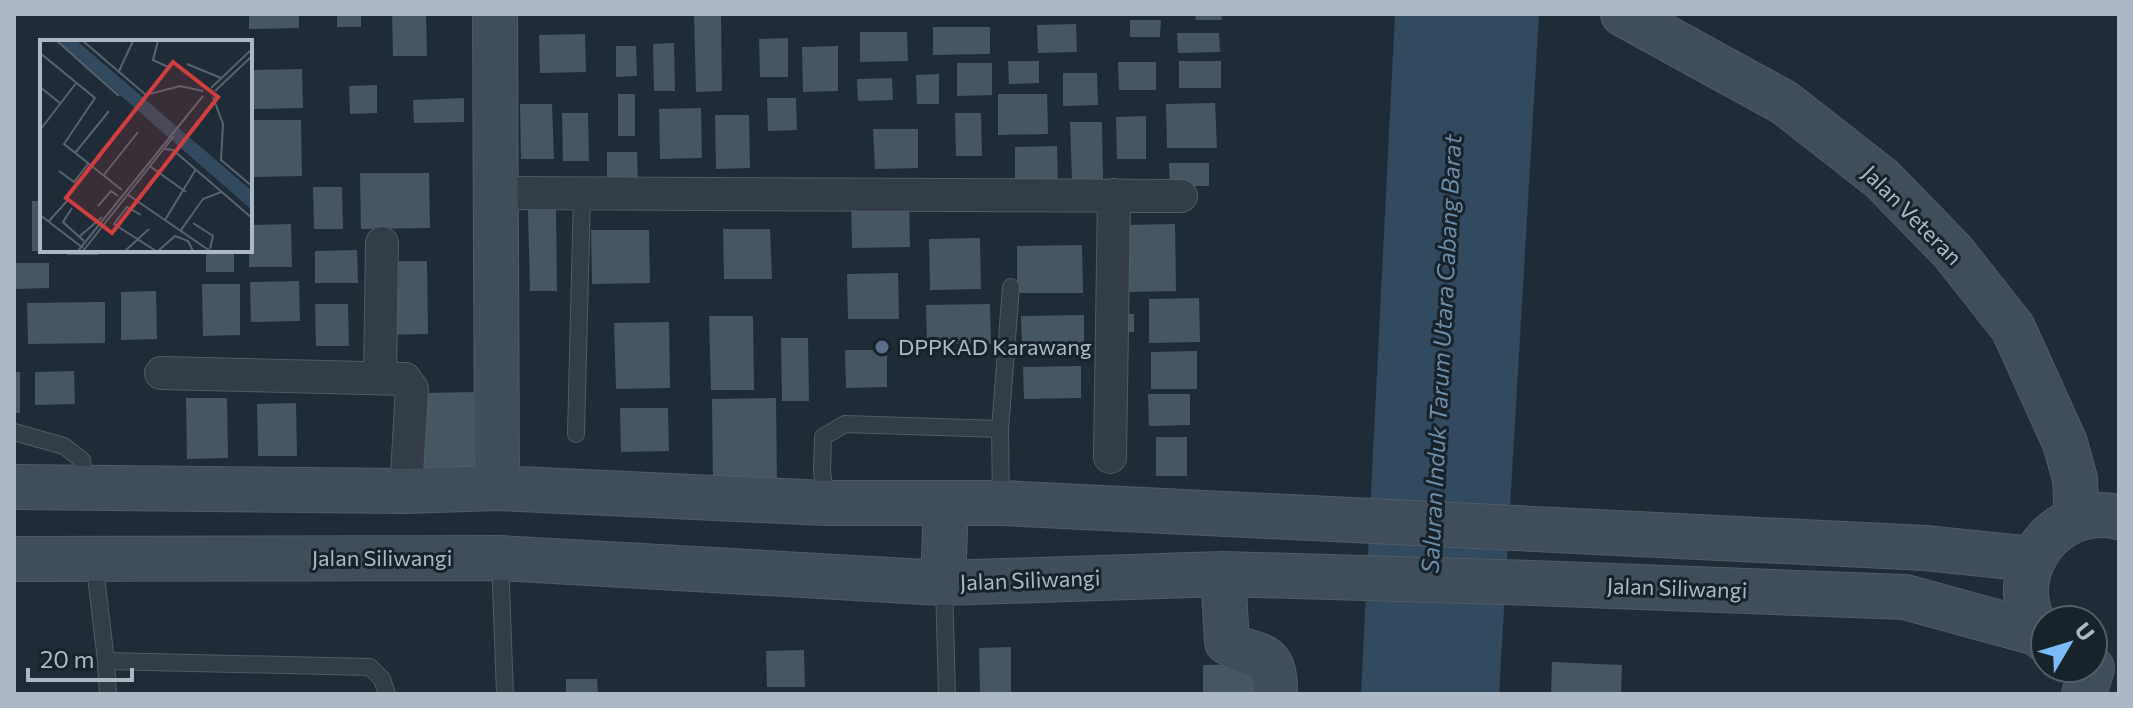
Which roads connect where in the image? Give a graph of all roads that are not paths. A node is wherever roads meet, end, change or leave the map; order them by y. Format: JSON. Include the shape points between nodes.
{"nodes":[{"id":1,"x":495,"y":14,"type":"edge"},
{"id":2,"x":1623,"y":14,"type":"edge"},
{"id":3,"x":497,"y":193,"type":"junction"},
{"id":4,"x":582,"y":194,"type":"junction"},
{"id":5,"x":1114,"y":195,"type":"junction"},
{"id":6,"x":1181,"y":196,"type":"dead end"},
{"id":7,"x":382,"y":243,"type":"dead end"},
{"id":8,"x":1011,"y":287,"type":"dead end"},
{"id":9,"x":161,"y":373,"type":"dead end"},
{"id":10,"x":380,"y":377,"type":"junction"},
{"id":11,"x":1000,"y":429,"type":"junction"},
{"id":12,"x":14,"y":432,"type":"edge"},
{"id":13,"x":576,"y":434,"type":"dead end"},
{"id":14,"x":1110,"y":457,"type":"dead end"},
{"id":15,"x":14,"y":487,"type":"edge"},
{"id":16,"x":87,"y":488,"type":"junction"},
{"id":17,"x":497,"y":488,"type":"junction"},
{"id":18,"x":406,"y":491,"type":"junction"},
{"id":19,"x":826,"y":503,"type":"junction"},
{"id":20,"x":1002,"y":503,"type":"junction"},
{"id":21,"x":946,"y":505,"type":"junction"},
{"id":22,"x":2098,"y":518,"type":"edge"},
{"id":23,"x":500,"y":558,"type":"junction"},
{"id":24,"x":14,"y":559,"type":"edge"},
{"id":25,"x":94,"y":559,"type":"junction"},
{"id":26,"x":2032,"y":559,"type":"junction"},
{"id":27,"x":1223,"y":574,"type":"junction"},
{"id":28,"x":943,"y":583,"type":"junction"},
{"id":29,"x":2029,"y":608,"type":"edge"},
{"id":30,"x":2029,"y":633,"type":"edge"},
{"id":31,"x":106,"y":661,"type":"junction"},
{"id":32,"x":108,"y":694,"type":"edge"},
{"id":33,"x":387,"y":694,"type":"edge"},
{"id":34,"x":505,"y":694,"type":"edge"},
{"id":35,"x":947,"y":694,"type":"edge"},
{"id":36,"x":1275,"y":694,"type":"edge"}],
"edges":[{"from":1,"to":3,"type":"main road"},
{"from":2,"to":22,"type":"main road","name":"Jalan Veteran","via":[[1785,103],[1882,179],[1953,252],[2013,328],[2065,443],[2075,479]]},
{"from":3,"to":4,"type":"street"},
{"from":3,"to":17,"type":"main road"},
{"from":4,"to":5,"type":"street"},
{"from":4,"to":13,"type":"lane"},
{"from":5,"to":6,"type":"street"},
{"from":5,"to":14,"type":"street"},
{"from":7,"to":10,"type":"street"},
{"from":8,"to":11,"type":"lane"},
{"from":9,"to":10,"type":"street"},
{"from":10,"to":18,"type":"street","via":[[405,379],[412,389]]},
{"from":11,"to":19,"type":"lane","via":[[835,427],[823,437]]},
{"from":11,"to":20,"type":"lane"},
{"from":12,"to":16,"type":"lane","via":[[64,446],[82,460]]},
{"from":15,"to":16,"type":"main road"},
{"from":16,"to":18,"type":"main road"},
{"from":16,"to":25,"type":"main road"},
{"from":17,"to":18,"type":"main road"},
{"from":17,"to":19,"type":"main road"},
{"from":19,"to":21,"type":"main road"},
{"from":20,"to":21,"type":"main road"},
{"from":20,"to":26,"type":"main road","via":[[1925,548]]},
{"from":21,"to":28,"type":"main road"},
{"from":22,"to":26,"type":"main road","via":[[2050,534]]},
{"from":23,"to":25,"type":"main road","name":"Jalan Siliwangi"},
{"from":23,"to":28,"type":"main road","name":"Jalan Siliwangi"},
{"from":23,"to":34,"type":"lane"},
{"from":24,"to":25,"type":"main road","name":"Jalan Siliwangi"},
{"from":25,"to":31,"type":"lane"},
{"from":26,"to":29,"type":"main road","via":[[2025,590]]},
{"from":27,"to":28,"type":"main road","name":"Jalan Siliwangi"},
{"from":27,"to":30,"type":"main road","name":"Jalan Siliwangi","via":[[1905,597]]},
{"from":27,"to":36,"type":"main road","via":[[1227,642],[1269,659],[1275,670]]},
{"from":28,"to":35,"type":"lane"},
{"from":31,"to":32,"type":"lane"},
{"from":31,"to":33,"type":"lane","via":[[370,667]]}]}
